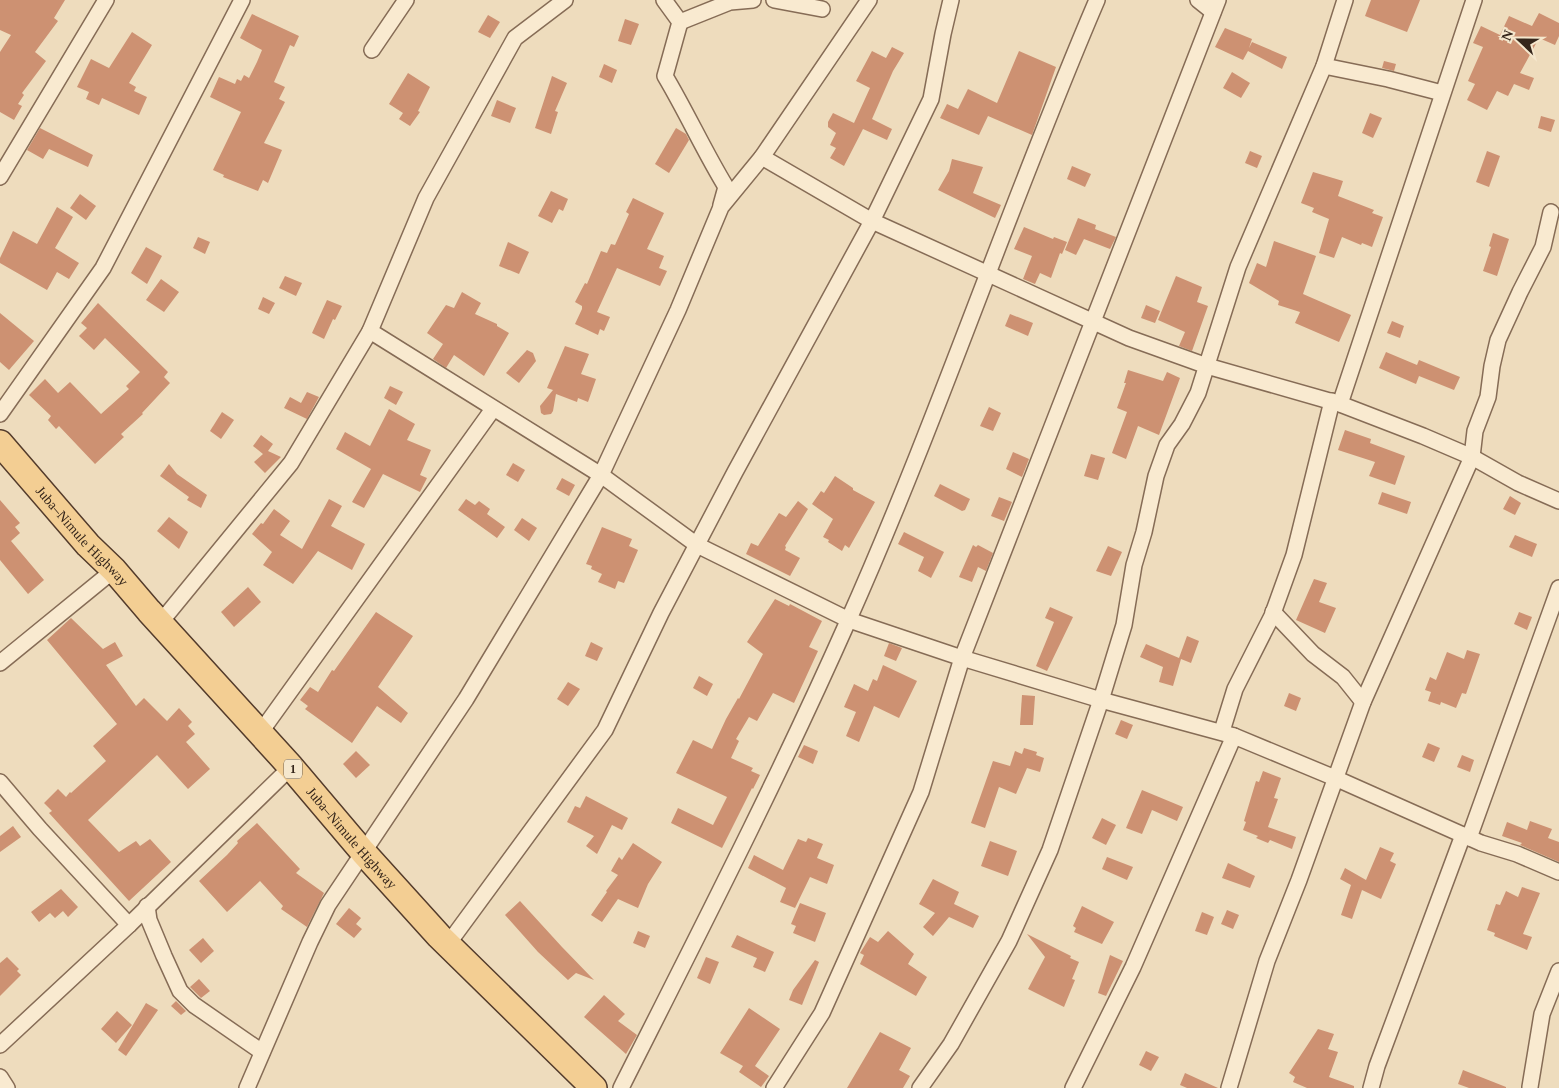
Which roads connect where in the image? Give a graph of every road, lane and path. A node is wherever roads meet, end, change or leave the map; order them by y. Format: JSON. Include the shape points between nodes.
{"nodes":[{"id":1,"x":106,"y":0,"type":"edge"},
{"id":2,"x":242,"y":0,"type":"edge"},
{"id":3,"x":406,"y":0,"type":"edge"},
{"id":4,"x":565,"y":0,"type":"edge"},
{"id":5,"x":664,"y":0,"type":"edge"},
{"id":6,"x":753,"y":0,"type":"edge"},
{"id":7,"x":774,"y":0,"type":"edge"},
{"id":8,"x":869,"y":0,"type":"edge"},
{"id":9,"x":951,"y":0,"type":"edge"},
{"id":10,"x":1098,"y":0,"type":"edge"},
{"id":11,"x":1198,"y":0,"type":"edge"},
{"id":12,"x":1345,"y":0,"type":"edge"},
{"id":13,"x":1474,"y":0,"type":"edge"},
{"id":14,"x":1216,"y":6,"type":"edge"},
{"id":15,"x":822,"y":9,"type":"dead end"},
{"id":16,"x":680,"y":22,"type":"junction"},
{"id":17,"x":372,"y":50,"type":"dead end"},
{"id":18,"x":1324,"y":66,"type":"junction"},
{"id":19,"x":1442,"y":93,"type":"junction"},
{"id":20,"x":762,"y":157,"type":"junction"},
{"id":21,"x":0,"y":177,"type":"edge"},
{"id":22,"x":721,"y":206,"type":"junction"},
{"id":23,"x":1551,"y":212,"type":"dead end"},
{"id":24,"x":872,"y":222,"type":"junction"},
{"id":25,"x":987,"y":275,"type":"junction"},
{"id":26,"x":1094,"y":321,"type":"junction"},
{"id":27,"x":370,"y":331,"type":"junction"},
{"id":28,"x":1207,"y":366,"type":"junction"},
{"id":29,"x":1336,"y":403,"type":"junction"},
{"id":30,"x":493,"y":409,"type":"junction"},
{"id":31,"x":0,"y":414,"type":"edge"},
{"id":32,"x":0,"y":443,"type":"edge"},
{"id":33,"x":1472,"y":457,"type":"junction"},
{"id":34,"x":601,"y":475,"type":"junction"},
{"id":35,"x":1559,"y":501,"type":"edge"},
{"id":36,"x":697,"y":545,"type":"junction"},
{"id":37,"x":114,"y":570,"type":"junction"},
{"id":38,"x":1559,"y":588,"type":"edge"},
{"id":39,"x":1273,"y":612,"type":"junction"},
{"id":40,"x":849,"y":620,"type":"junction"},
{"id":41,"x":160,"y":623,"type":"junction"},
{"id":42,"x":962,"y":658,"type":"junction"},
{"id":43,"x":0,"y":663,"type":"edge"},
{"id":44,"x":1101,"y":700,"type":"junction"},
{"id":45,"x":1363,"y":702,"type":"junction"},
{"id":46,"x":1228,"y":733,"type":"junction"},
{"id":47,"x":260,"y":734,"type":"junction"},
{"id":48,"x":291,"y":767,"type":"junction"},
{"id":49,"x":1335,"y":778,"type":"junction"},
{"id":50,"x":0,"y":782,"type":"edge"},
{"id":51,"x":1466,"y":837,"type":"junction"},
{"id":52,"x":363,"y":852,"type":"junction"},
{"id":53,"x":1559,"y":872,"type":"edge"},
{"id":54,"x":147,"y":906,"type":"junction"},
{"id":55,"x":129,"y":924,"type":"junction"},
{"id":56,"x":448,"y":944,"type":"junction"},
{"id":57,"x":1559,"y":971,"type":"edge"},
{"id":58,"x":0,"y":1044,"type":"edge"},
{"id":59,"x":262,"y":1052,"type":"junction"},
{"id":60,"x":0,"y":1076,"type":"edge"},
{"id":61,"x":1530,"y":1087,"type":"edge"},
{"id":62,"x":7,"y":1088,"type":"edge"},
{"id":63,"x":247,"y":1088,"type":"edge"},
{"id":64,"x":594,"y":1088,"type":"edge"},
{"id":65,"x":622,"y":1088,"type":"edge"},
{"id":66,"x":774,"y":1088,"type":"edge"},
{"id":67,"x":920,"y":1088,"type":"edge"},
{"id":68,"x":1073,"y":1088,"type":"edge"},
{"id":69,"x":1229,"y":1088,"type":"edge"},
{"id":70,"x":1371,"y":1088,"type":"edge"}],
"edges":[{"from":1,"to":21,"type":"street"},
{"from":2,"to":31,"type":"street","via":[[104,268]]},
{"from":3,"to":17,"type":"street"},
{"from":4,"to":27,"type":"street","via":[[515,38],[426,198]]},
{"from":5,"to":16,"type":"street"},
{"from":6,"to":16,"type":"street","via":[[730,2]]},
{"from":7,"to":15,"type":"street"},
{"from":8,"to":20,"type":"street"},
{"from":9,"to":24,"type":"street","via":[[931,99]]},
{"from":10,"to":25,"type":"street"},
{"from":11,"to":14,"type":"street"},
{"from":12,"to":18,"type":"street"},
{"from":13,"to":19,"type":"street"},
{"from":14,"to":26,"type":"street"},
{"from":16,"to":22,"type":"street","via":[[665,76],[726,187]]},
{"from":18,"to":19,"type":"street"},
{"from":18,"to":28,"type":"street","via":[[1238,266]]},
{"from":19,"to":29,"type":"street"},
{"from":20,"to":22,"type":"street"},
{"from":20,"to":24,"type":"street"},
{"from":22,"to":34,"type":"street","via":[[678,310]]},
{"from":23,"to":33,"type":"street","via":[[1543,247],[1498,340],[1488,396],[1475,431]]},
{"from":24,"to":25,"type":"street"},
{"from":24,"to":36,"type":"street"},
{"from":25,"to":26,"type":"street"},
{"from":25,"to":40,"type":"street","via":[[915,462]]},
{"from":26,"to":28,"type":"street","via":[[1129,338]]},
{"from":26,"to":42,"type":"street"},
{"from":27,"to":30,"type":"street"},
{"from":27,"to":41,"type":"street","via":[[291,464]]},
{"from":28,"to":29,"type":"street"},
{"from":28,"to":44,"type":"street","via":[[1198,393],[1167,445],[1156,476],[1134,565],[1124,625]]},
{"from":29,"to":33,"type":"street"},
{"from":29,"to":39,"type":"street","via":[[1294,555]]},
{"from":30,"to":34,"type":"street"},
{"from":30,"to":47,"type":"street"},
{"from":32,"to":37,"type":"main road","name":"Juba–Nimule Highway","number":"1","via":[[88,545]]},
{"from":33,"to":35,"type":"street"},
{"from":33,"to":45,"type":"street"},
{"from":34,"to":36,"type":"street"},
{"from":34,"to":52,"type":"street","via":[[466,699]]},
{"from":36,"to":40,"type":"street"},
{"from":36,"to":56,"type":"street","via":[[605,730]]},
{"from":37,"to":41,"type":"main road","name":"Juba–Nimule Highway","number":"1"},
{"from":37,"to":43,"type":"street"},
{"from":38,"to":51,"type":"street"},
{"from":39,"to":45,"type":"street","via":[[1313,654],[1343,677]]},
{"from":39,"to":46,"type":"street","via":[[1235,689]]},
{"from":40,"to":42,"type":"street"},
{"from":40,"to":65,"type":"street","via":[[742,847]]},
{"from":41,"to":47,"type":"main road","name":"Juba–Nimule Highway","number":"1"},
{"from":42,"to":44,"type":"street"},
{"from":42,"to":66,"type":"street","via":[[922,792],[822,1013]]},
{"from":44,"to":46,"type":"street"},
{"from":44,"to":67,"type":"street","via":[[1050,850],[1009,941],[951,1044]]},
{"from":45,"to":49,"type":"street"},
{"from":46,"to":49,"type":"street"},
{"from":46,"to":68,"type":"street","via":[[1133,967]]},
{"from":47,"to":48,"type":"main road","name":"Juba–Nimule Highway","number":"1"},
{"from":48,"to":52,"type":"main road","name":"Juba–Nimule Highway","number":"1"},
{"from":48,"to":54,"type":"street"},
{"from":49,"to":51,"type":"street"},
{"from":49,"to":69,"type":"street","via":[[1267,960]]},
{"from":50,"to":55,"type":"street"},
{"from":51,"to":53,"type":"street"},
{"from":51,"to":70,"type":"street"},
{"from":52,"to":56,"type":"main road","name":"Juba–Nimule Highway","number":"1"},
{"from":52,"to":59,"type":"street","via":[[318,922]]},
{"from":54,"to":55,"type":"street"},
{"from":54,"to":59,"type":"street","via":[[149,920],[180,991],[194,1005]]},
{"from":55,"to":58,"type":"street"},
{"from":56,"to":64,"type":"main road","name":"Juba–Nimule Highway","number":"1"},
{"from":57,"to":61,"type":"street","via":[[1542,1014]]},
{"from":59,"to":63,"type":"street"},
{"from":60,"to":62,"type":"street"}]}
